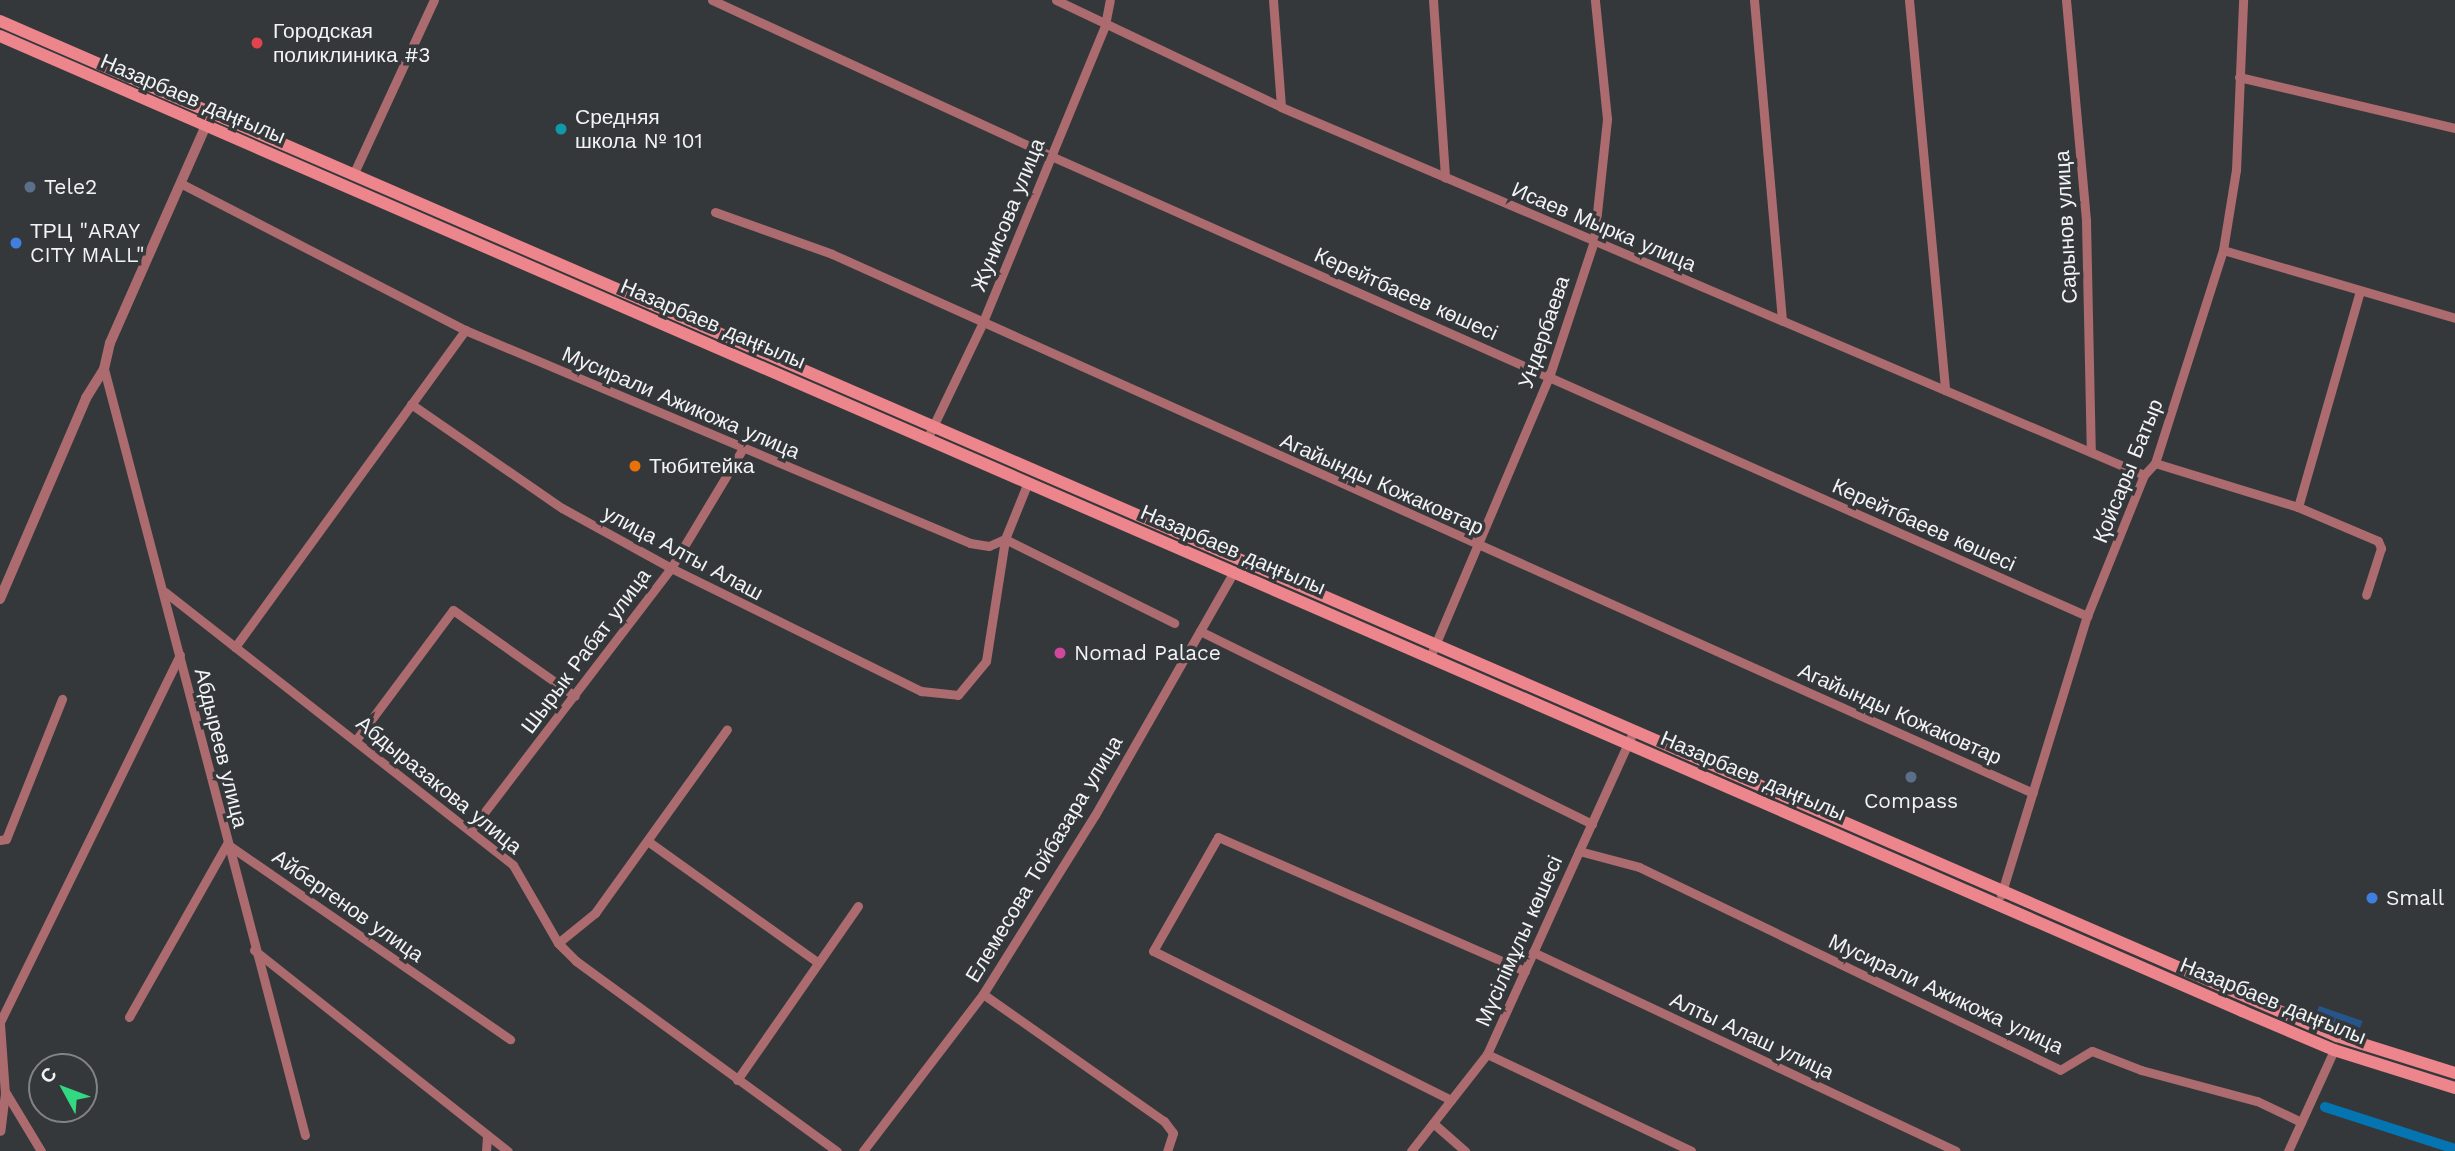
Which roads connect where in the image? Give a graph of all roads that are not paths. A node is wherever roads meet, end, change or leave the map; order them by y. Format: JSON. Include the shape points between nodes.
{"nodes":[{"id":1,"x":434,"y":0,"type":"edge"},
{"id":2,"x":712,"y":0,"type":"edge"},
{"id":3,"x":1056,"y":0,"type":"edge"},
{"id":4,"x":1110,"y":0,"type":"edge"},
{"id":5,"x":1273,"y":0,"type":"edge"},
{"id":6,"x":1433,"y":0,"type":"edge"},
{"id":7,"x":1595,"y":0,"type":"edge"},
{"id":8,"x":1754,"y":0,"type":"edge"},
{"id":9,"x":1909,"y":0,"type":"edge"},
{"id":10,"x":2066,"y":0,"type":"edge"},
{"id":11,"x":2243,"y":0,"type":"edge"},
{"id":12,"x":0,"y":21,"type":"edge"},
{"id":13,"x":1105,"y":25,"type":"junction"},
{"id":14,"x":0,"y":36,"type":"edge"},
{"id":15,"x":2239,"y":77,"type":"junction"},
{"id":16,"x":1281,"y":107,"type":"junction"},
{"id":17,"x":211,"y":113,"type":"junction"},
{"id":18,"x":206,"y":125,"type":"junction"},
{"id":19,"x":2455,"y":128,"type":"edge"},
{"id":20,"x":1051,"y":156,"type":"junction"},
{"id":21,"x":353,"y":174,"type":"junction"},
{"id":22,"x":1445,"y":178,"type":"junction"},
{"id":23,"x":182,"y":184,"type":"junction"},
{"id":24,"x":715,"y":212,"type":"dead end"},
{"id":25,"x":1594,"y":241,"type":"junction"},
{"id":26,"x":2223,"y":250,"type":"junction"},
{"id":27,"x":2360,"y":291,"type":"junction"},
{"id":28,"x":2455,"y":318,"type":"edge"},
{"id":29,"x":1782,"y":321,"type":"junction"},
{"id":30,"x":982,"y":324,"type":"junction"},
{"id":31,"x":465,"y":330,"type":"junction"},
{"id":32,"x":104,"y":369,"type":"junction"},
{"id":33,"x":1549,"y":377,"type":"junction"},
{"id":34,"x":1945,"y":390,"type":"junction"},
{"id":35,"x":411,"y":404,"type":"junction"},
{"id":36,"x":934,"y":426,"type":"junction"},
{"id":37,"x":927,"y":439,"type":"junction"},
{"id":38,"x":742,"y":450,"type":"junction"},
{"id":39,"x":2091,"y":452,"type":"junction"},
{"id":40,"x":2154,"y":463,"type":"junction"},
{"id":41,"x":2144,"y":475,"type":"junction"},
{"id":42,"x":1028,"y":482,"type":"junction"},
{"id":43,"x":2298,"y":507,"type":"junction"},
{"id":44,"x":1005,"y":539,"type":"junction"},
{"id":45,"x":1477,"y":545,"type":"junction"},
{"id":46,"x":671,"y":568,"type":"junction"},
{"id":47,"x":1234,"y":572,"type":"junction"},
{"id":48,"x":165,"y":592,"type":"junction"},
{"id":49,"x":2366,"y":595,"type":"dead end"},
{"id":50,"x":0,"y":599,"type":"edge"},
{"id":51,"x":2087,"y":616,"type":"junction"},
{"id":52,"x":1174,"y":623,"type":"dead end"},
{"id":53,"x":1200,"y":631,"type":"junction"},
{"id":54,"x":1435,"y":644,"type":"junction"},
{"id":55,"x":235,"y":647,"type":"junction"},
{"id":56,"x":180,"y":655,"type":"junction"},
{"id":57,"x":1430,"y":657,"type":"junction"},
{"id":58,"x":575,"y":696,"type":"junction"},
{"id":59,"x":62,"y":699,"type":"dead end"},
{"id":60,"x":726,"y":729,"type":"dead end"},
{"id":61,"x":1631,"y":737,"type":"junction"},
{"id":62,"x":356,"y":740,"type":"junction"},
{"id":63,"x":2033,"y":793,"type":"junction"},
{"id":64,"x":1592,"y":824,"type":"junction"},
{"id":65,"x":470,"y":831,"type":"junction"},
{"id":66,"x":0,"y":840,"type":"edge"},
{"id":67,"x":649,"y":842,"type":"junction"},
{"id":68,"x":227,"y":844,"type":"junction"},
{"id":69,"x":1579,"y":851,"type":"junction"},
{"id":70,"x":2003,"y":890,"type":"junction"},
{"id":71,"x":1998,"y":903,"type":"junction"},
{"id":72,"x":858,"y":905,"type":"dead end"},
{"id":73,"x":558,"y":943,"type":"junction"},
{"id":74,"x":253,"y":949,"type":"junction"},
{"id":75,"x":1534,"y":952,"type":"junction"},
{"id":76,"x":817,"y":962,"type":"junction"},
{"id":77,"x":1525,"y":971,"type":"junction"},
{"id":78,"x":983,"y":994,"type":"junction"},
{"id":79,"x":2248,"y":997,"type":"junction"},
{"id":80,"x":2242,"y":1011,"type":"junction"},
{"id":81,"x":129,"y":1017,"type":"dead end"},
{"id":82,"x":0,"y":1023,"type":"edge"},
{"id":83,"x":510,"y":1039,"type":"dead end"},
{"id":84,"x":2334,"y":1049,"type":"junction"},
{"id":85,"x":1487,"y":1054,"type":"junction"},
{"id":86,"x":2455,"y":1073,"type":"edge"},
{"id":87,"x":737,"y":1080,"type":"junction"},
{"id":88,"x":2455,"y":1088,"type":"edge"},
{"id":89,"x":5,"y":1093,"type":"junction"},
{"id":90,"x":1451,"y":1100,"type":"junction"},
{"id":91,"x":2301,"y":1122,"type":"junction"},
{"id":92,"x":1433,"y":1123,"type":"junction"},
{"id":93,"x":0,"y":1131,"type":"edge"},
{"id":94,"x":305,"y":1135,"type":"dead end"},
{"id":95,"x":487,"y":1135,"type":"junction"},
{"id":96,"x":41,"y":1151,"type":"edge"},
{"id":97,"x":486,"y":1151,"type":"edge"},
{"id":98,"x":508,"y":1151,"type":"edge"},
{"id":99,"x":836,"y":1151,"type":"edge"},
{"id":100,"x":863,"y":1151,"type":"edge"},
{"id":101,"x":1167,"y":1151,"type":"edge"},
{"id":102,"x":1411,"y":1151,"type":"edge"},
{"id":103,"x":1465,"y":1151,"type":"edge"},
{"id":104,"x":1691,"y":1151,"type":"edge"},
{"id":105,"x":1955,"y":1151,"type":"edge"},
{"id":106,"x":2288,"y":1151,"type":"edge"}],
"edges":[{"from":1,"to":21,"type":"street"},
{"from":2,"to":20,"type":"street","name":"Керейтбаеев көшесі"},
{"from":3,"to":13,"type":"street","name":"Исаев Мырка улица"},
{"from":4,"to":13,"type":"street","name":"Жунисова улица"},
{"from":5,"to":16,"type":"street"},
{"from":6,"to":22,"type":"street"},
{"from":7,"to":25,"type":"street","name":"Ундербаева","via":[[1607,119]]},
{"from":8,"to":29,"type":"street"},
{"from":9,"to":34,"type":"street"},
{"from":10,"to":39,"type":"street","name":"Сарынов улица","via":[[2086,221]]},
{"from":11,"to":15,"type":"street","name":"Қойсары Батыр"},
{"from":12,"to":17,"type":"main road","name":"Назарбаев даңғылы"},
{"from":13,"to":16,"type":"street","name":"Исаев Мырка улица"},
{"from":13,"to":20,"type":"street","name":"Жунисова улица"},
{"from":14,"to":18,"type":"main road","name":"Назарбаев даңғылы"},
{"from":15,"to":19,"type":"street"},
{"from":15,"to":26,"type":"street","name":"Қойсары Батыр","via":[[2236,170]]},
{"from":16,"to":22,"type":"street","name":"Исаев Мырка улица"},
{"from":17,"to":18,"type":"street"},
{"from":17,"to":21,"type":"main road","name":"Назарбаев даңғылы"},
{"from":18,"to":23,"type":"street"},
{"from":18,"to":37,"type":"main road","name":"Назарбаев даңғылы"},
{"from":20,"to":30,"type":"street","name":"Жунисова улица"},
{"from":20,"to":33,"type":"street","name":"Керейтбаеев көшесі"},
{"from":21,"to":36,"type":"main road","name":"Назарбаев даңғылы"},
{"from":22,"to":25,"type":"street","name":"Исаев Мырка улица"},
{"from":23,"to":31,"type":"street","name":"Мусирали Ажикожа улица"},
{"from":23,"to":32,"type":"street","via":[[110,343]]},
{"from":24,"to":30,"type":"street","name":"Агайынды Кожаковтар","via":[[832,254]]},
{"from":25,"to":29,"type":"street","name":"Исаев Мырка улица"},
{"from":25,"to":33,"type":"street","name":"Ундербаева"},
{"from":26,"to":27,"type":"street"},
{"from":26,"to":40,"type":"street","name":"Қойсары Батыр"},
{"from":27,"to":28,"type":"street"},
{"from":27,"to":43,"type":"street"},
{"from":29,"to":34,"type":"street","name":"Исаев Мырка улица"},
{"from":30,"to":36,"type":"street","name":"Жунисова улица"},
{"from":30,"to":45,"type":"street","name":"Агайынды Кожаковтар"},
{"from":31,"to":35,"type":"street"},
{"from":31,"to":38,"type":"street","name":"Мусирали Ажикожа улица"},
{"from":32,"to":48,"type":"street","name":"Абдыреев улица"},
{"from":32,"to":50,"type":"street","via":[[86,398]]},
{"from":33,"to":45,"type":"street","name":"Ундербаева"},
{"from":33,"to":51,"type":"street","name":"Керейтбаеев көшесі"},
{"from":34,"to":39,"type":"street","name":"Исаев Мырка улица"},
{"from":35,"to":46,"type":"street","name":"улица Алты Алаш","via":[[562,508]]},
{"from":35,"to":55,"type":"street"},
{"from":36,"to":37,"type":"street","name":"Жунисова улица"},
{"from":36,"to":54,"type":"main road","name":"Назарбаев даңғылы"},
{"from":37,"to":42,"type":"main road","name":"Назарбаев даңғылы"},
{"from":38,"to":44,"type":"street","name":"Мусирали Ажикожа улица","via":[[970,543],[989,545]]},
{"from":38,"to":46,"type":"street","name":"Шырык Рабат улица"},
{"from":39,"to":41,"type":"street","name":"Исаев Мырка улица"},
{"from":40,"to":41,"type":"street","name":"Қойсары Батыр"},
{"from":40,"to":43,"type":"street"},
{"from":41,"to":51,"type":"street","name":"Қойсары Батыр"},
{"from":42,"to":44,"type":"street"},
{"from":42,"to":47,"type":"main road","name":"Назарбаев даңғылы"},
{"from":43,"to":49,"type":"street","via":[[2378,541],[2381,548]]},
{"from":44,"to":46,"type":"street","name":"улица Алты Алаш","via":[[986,661],[958,695],[921,691]]},
{"from":44,"to":52,"type":"street"},
{"from":45,"to":54,"type":"street","name":"Ундербаева"},
{"from":45,"to":63,"type":"street","name":"Агайынды Кожаковтар"},
{"from":46,"to":58,"type":"street","name":"Шырык Рабат улица"},
{"from":47,"to":53,"type":"street","name":"Елемесова Тойбазара улица"},
{"from":47,"to":57,"type":"main road","name":"Назарбаев даңғылы"},
{"from":48,"to":55,"type":"street","name":"Абдыразакова улица"},
{"from":48,"to":56,"type":"street","name":"Абдыреев улица"},
{"from":51,"to":63,"type":"street","name":"Қойсары Батыр"},
{"from":53,"to":64,"type":"street"},
{"from":53,"to":78,"type":"street","name":"Елемесова Тойбазара улица","via":[[1095,814]]},
{"from":54,"to":57,"type":"street","name":"Ундербаева"},
{"from":54,"to":61,"type":"main road","name":"Назарбаев даңғылы"},
{"from":55,"to":62,"type":"street","name":"Абдыразакова улица"},
{"from":56,"to":68,"type":"street","name":"Абдыреев улица"},
{"from":56,"to":82,"type":"street"},
{"from":57,"to":61,"type":"main road","name":"Назарбаев даңғылы"},
{"from":58,"to":62,"type":"street","via":[[453,610]]},
{"from":58,"to":65,"type":"street","name":"Шырык Рабат улица"},
{"from":59,"to":66,"type":"street","via":[[6,839]]},
{"from":60,"to":67,"type":"street"},
{"from":61,"to":64,"type":"street","name":"Мүсілімұлы көшесі"},
{"from":61,"to":70,"type":"main road","name":"Назарбаев даңғылы"},
{"from":61,"to":71,"type":"main road","name":"Назарбаев даңғылы"},
{"from":62,"to":65,"type":"street","name":"Абдыразакова улица"},
{"from":63,"to":70,"type":"street","name":"Қойсары Батыр"},
{"from":64,"to":69,"type":"street","name":"Мүсілімұлы көшесі"},
{"from":65,"to":73,"type":"street","name":"Абдыразакова улица","via":[[513,865]]},
{"from":67,"to":73,"type":"street","via":[[595,913]]},
{"from":67,"to":76,"type":"street"},
{"from":68,"to":74,"type":"street","name":"Абдыреев улица"},
{"from":68,"to":81,"type":"street"},
{"from":68,"to":83,"type":"street","name":"Айбергенов улица"},
{"from":69,"to":75,"type":"street","name":"Мүсілімұлы көшесі"},
{"from":69,"to":91,"type":"street","name":"Мусирали Ажикожа улица","via":[[1639,867],[2060,1070],[2092,1051],[2141,1070],[2257,1101]]},
{"from":70,"to":71,"type":"street","name":"Қойсары Батыр"},
{"from":70,"to":79,"type":"main road","name":"Назарбаев даңғылы"},
{"from":71,"to":80,"type":"main road","name":"Назарбаев даңғылы"},
{"from":72,"to":76,"type":"street"},
{"from":73,"to":87,"type":"street","name":"Абдыразакова улица"},
{"from":74,"to":94,"type":"street","name":"Абдыреев улица"},
{"from":74,"to":95,"type":"street"},
{"from":75,"to":77,"type":"street","name":"Мүсілімұлы көшесі"},
{"from":75,"to":105,"type":"street","name":"Алты Алаш улица"},
{"from":76,"to":87,"type":"street"},
{"from":77,"to":85,"type":"street","name":"Мүсілімұлы көшесі"},
{"from":77,"to":90,"type":"street","via":[[1218,837],[1153,951]]},
{"from":78,"to":100,"type":"street","name":"Елемесова Тойбазара улица"},
{"from":78,"to":101,"type":"street","via":[[1164,1121],[1173,1133]]},
{"from":79,"to":80,"type":"main road"},
{"from":79,"to":86,"type":"main road","name":"Назарбаев даңғылы","via":[[2337,1036]]},
{"from":80,"to":84,"type":"main road","name":"Назарбаев даңғылы"},
{"from":82,"to":89,"type":"street"},
{"from":84,"to":88,"type":"main road","name":"Назарбаев даңғылы"},
{"from":84,"to":91,"type":"street"},
{"from":85,"to":90,"type":"street","name":"Мүсілімұлы көшесі"},
{"from":85,"to":104,"type":"street"},
{"from":87,"to":99,"type":"street","name":"Абдыразакова улица"},
{"from":89,"to":93,"type":"street"},
{"from":89,"to":96,"type":"street"},
{"from":90,"to":92,"type":"street","name":"Мүсілімұлы көшесі"},
{"from":91,"to":106,"type":"street"},
{"from":92,"to":102,"type":"street","name":"Мүсілімұлы көшесі"},
{"from":92,"to":103,"type":"street"},
{"from":95,"to":97,"type":"street"},
{"from":95,"to":98,"type":"street"}]}
